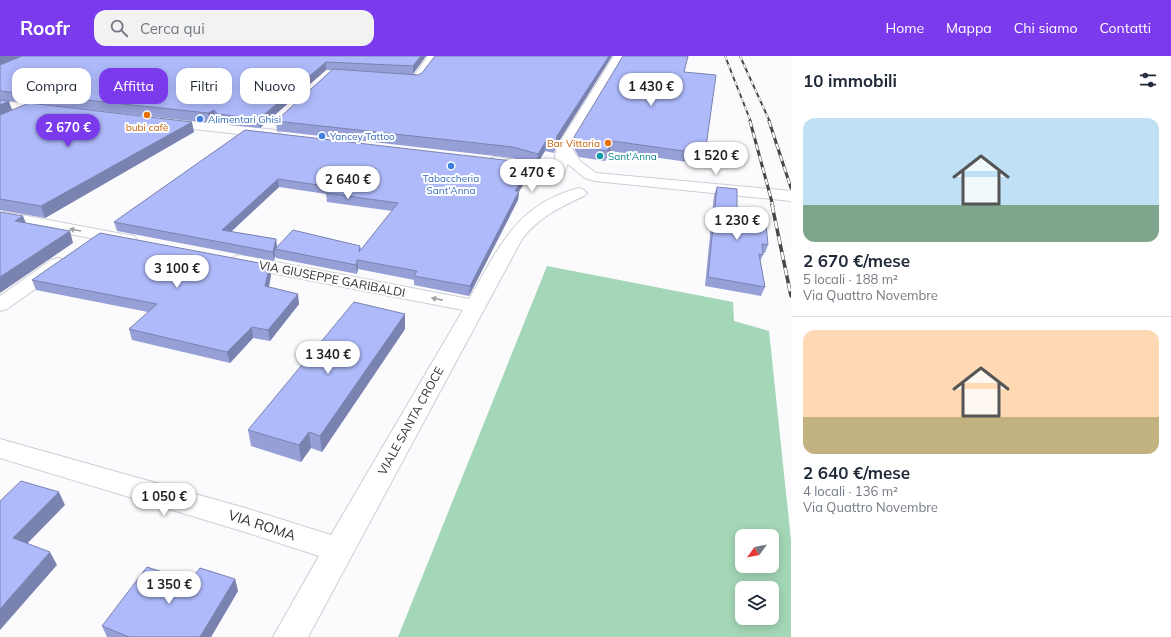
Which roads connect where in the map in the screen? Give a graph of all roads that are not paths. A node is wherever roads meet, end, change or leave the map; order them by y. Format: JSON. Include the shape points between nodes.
{"nodes":[{"id":1,"x":433,"y":56,"type":"edge"},
{"id":2,"x":619,"y":56,"type":"edge"},
{"id":3,"x":386,"y":77,"type":"edge"},
{"id":4,"x":0,"y":104,"type":"edge"},
{"id":5,"x":31,"y":108,"type":"junction"},
{"id":6,"x":62,"y":111,"type":"edge"},
{"id":7,"x":12,"y":116,"type":"edge"},
{"id":8,"x":147,"y":120,"type":"edge"},
{"id":9,"x":276,"y":124,"type":"dead end"},
{"id":10,"x":245,"y":131,"type":"junction"},
{"id":11,"x":265,"y":133,"type":"junction"},
{"id":12,"x":289,"y":136,"type":"edge"},
{"id":13,"x":225,"y":145,"type":"edge"},
{"id":14,"x":564,"y":147,"type":"junction"},
{"id":15,"x":481,"y":160,"type":"edge"},
{"id":16,"x":552,"y":178,"type":"junction"},
{"id":17,"x":595,"y":180,"type":"junction"},
{"id":18,"x":579,"y":193,"type":"junction"},
{"id":19,"x":791,"y":196,"type":"edge"},
{"id":20,"x":539,"y":211,"type":"junction"},
{"id":21,"x":0,"y":216,"type":"edge"},
{"id":22,"x":118,"y":221,"type":"edge"},
{"id":23,"x":99,"y":234,"type":"junction"},
{"id":24,"x":143,"y":243,"type":"edge"},
{"id":25,"x":220,"y":258,"type":"edge"},
{"id":26,"x":0,"y":305,"type":"edge"},
{"id":27,"x":475,"y":306,"type":"junction"},
{"id":28,"x":0,"y":448,"type":"edge"},
{"id":29,"x":339,"y":550,"type":"junction"},
{"id":30,"x":290,"y":637,"type":"edge"}],
"edges":[{"from":1,"to":3,"type":"street","via":[[417,79]]},
{"from":2,"to":14,"type":"street","name":"VIALE SANTA CROCE"},
{"from":4,"to":5,"type":"street"},
{"from":5,"to":6,"type":"street"},
{"from":5,"to":7,"type":"street"},
{"from":8,"to":10,"type":"street"},
{"from":9,"to":11,"type":"street"},
{"from":10,"to":11,"type":"street"},
{"from":10,"to":13,"type":"street"},
{"from":11,"to":12,"type":"street"},
{"from":14,"to":16,"type":"street","name":"VIALE SANTA CROCE"},
{"from":14,"to":17,"type":"street","via":[[575,164]]},
{"from":15,"to":16,"type":"street","via":[[528,167]]},
{"from":16,"to":17,"type":"street","via":[[575,171]]},
{"from":16,"to":18,"type":"street","via":[[562,191]]},
{"from":16,"to":20,"type":"street","name":"VIALE SANTA CROCE"},
{"from":17,"to":18,"type":"street","name":"VIALE SANTA CROCE","via":[[595,190]]},
{"from":17,"to":19,"type":"street"},
{"from":18,"to":20,"type":"street","name":"VIALE SANTA CROCE"},
{"from":20,"to":27,"type":"street","name":"VIALE SANTA CROCE","via":[[514,237]]},
{"from":23,"to":21,"type":"street","one_way":true},
{"from":22,"to":23,"type":"street"},
{"from":23,"to":24,"type":"street"},
{"from":23,"to":26,"type":"street"},
{"from":27,"to":25,"type":"street","name":"VIA GIUSEPPE GARIBALDI","one_way":true},
{"from":27,"to":29,"type":"street","name":"VIALE SANTA CROCE"},
{"from":28,"to":29,"type":"street","name":"VIA ROMA"},
{"from":29,"to":30,"type":"street","name":"VIALE SANTA CROCE"}]}
